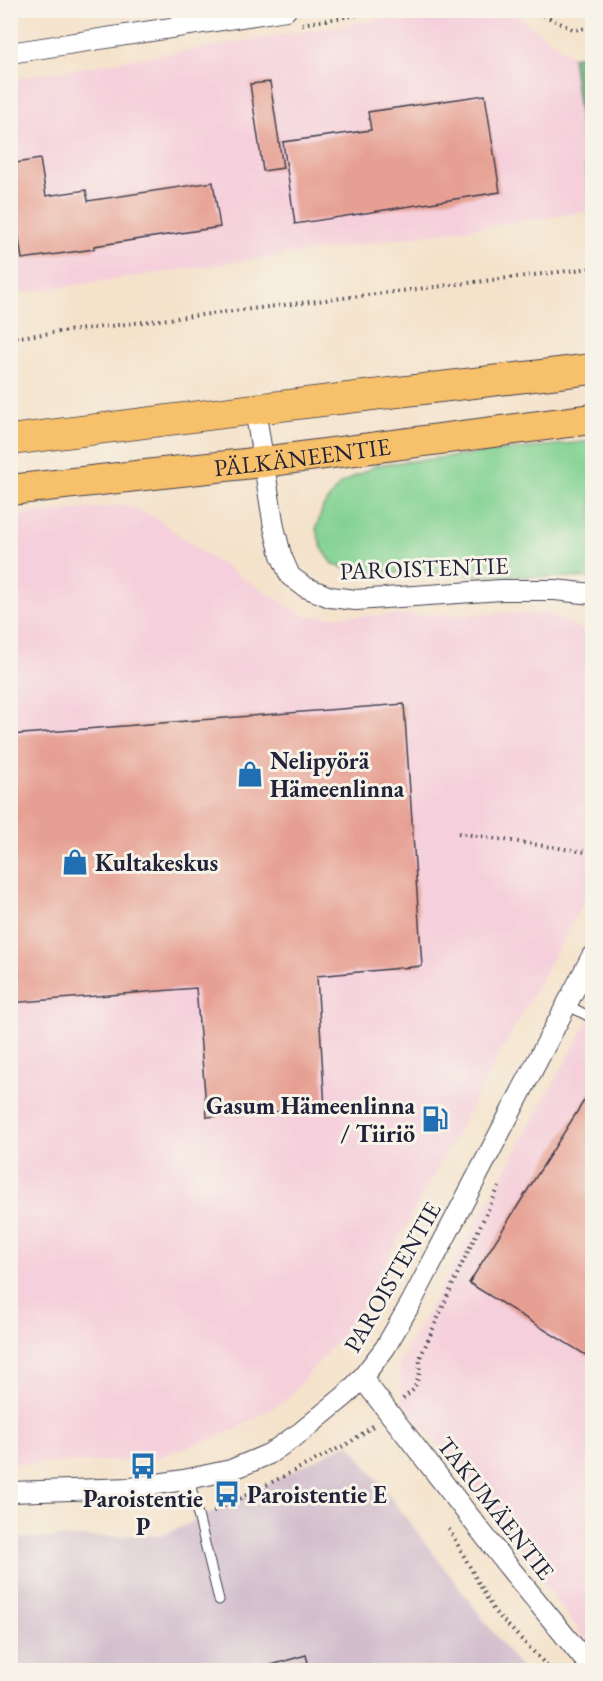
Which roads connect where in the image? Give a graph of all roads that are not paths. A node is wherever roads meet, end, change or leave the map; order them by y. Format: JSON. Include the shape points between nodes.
{"nodes":[{"id":1,"x":286,"y":10,"type":"edge"},
{"id":2,"x":10,"y":52,"type":"edge"},
{"id":3,"x":592,"y":369,"type":"edge"},
{"id":4,"x":255,"y":409,"type":"junction"},
{"id":5,"x":592,"y":419,"type":"edge"},
{"id":6,"x":10,"y":440,"type":"edge"},
{"id":7,"x":263,"y":462,"type":"junction"},
{"id":8,"x":10,"y":490,"type":"edge"},
{"id":9,"x":592,"y":594,"type":"edge"},
{"id":10,"x":592,"y":956,"type":"edge"},
{"id":11,"x":567,"y":1005,"type":"junction"},
{"id":12,"x":592,"y":1018,"type":"edge"},
{"id":13,"x":362,"y":1378,"type":"junction"},
{"id":14,"x":189,"y":1479,"type":"junction"},
{"id":15,"x":10,"y":1492,"type":"edge"},
{"id":16,"x":219,"y":1600,"type":"dead end"},
{"id":17,"x":592,"y":1669,"type":"edge"}],
"edges":[{"from":1,"to":2,"type":"street"},
{"from":3,"to":4,"type":"main road"},
{"from":4,"to":6,"type":"main road"},
{"from":4,"to":7,"type":"street","name":"PAROISTENTIE"},
{"from":5,"to":7,"type":"main road","name":"PÄLKÄNEENTIE"},
{"from":7,"to":8,"type":"main road","name":"PÄLKÄNEENTIE"},
{"from":7,"to":9,"type":"street","name":"PAROISTENTIE","via":[[281,555],[290,576],[305,587],[330,597],[356,600],[501,590]]},
{"from":10,"to":11,"type":"street","name":"PAROISTENTIE"},
{"from":11,"to":12,"type":"lane"},
{"from":11,"to":13,"type":"street","name":"PAROISTENTIE","via":[[412,1301]]},
{"from":13,"to":14,"type":"street","name":"PAROISTENTIE","via":[[270,1454],[231,1470]]},
{"from":13,"to":17,"type":"street","name":"TAKUMÄENTIE"},
{"from":14,"to":15,"type":"street","name":"PAROISTENTIE","via":[[131,1488]]},
{"from":14,"to":16,"type":"lane"}]}
